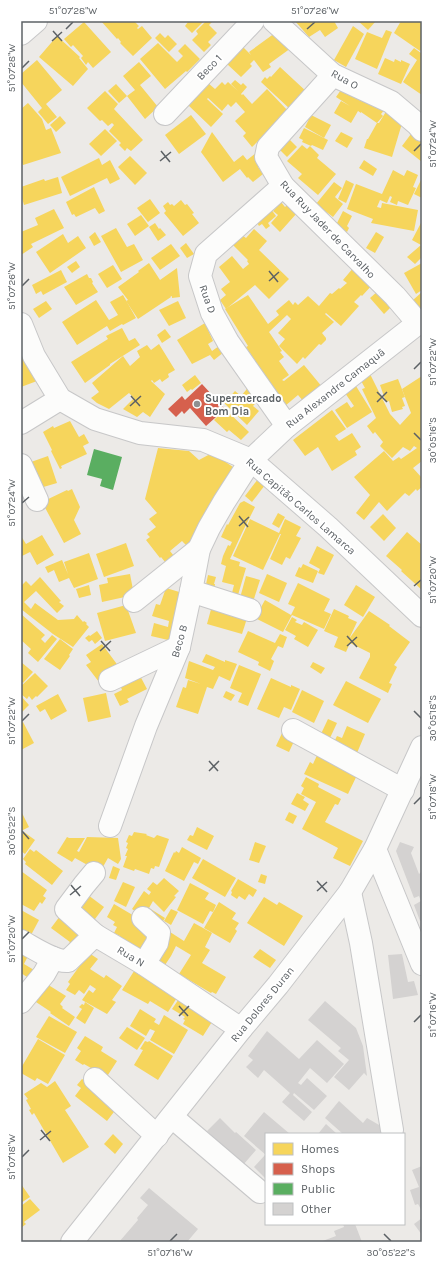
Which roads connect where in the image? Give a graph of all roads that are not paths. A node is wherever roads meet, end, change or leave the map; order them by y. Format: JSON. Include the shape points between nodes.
{"nodes":[{"id":1,"x":36,"y":21,"type":"edge"},
{"id":2,"x":253,"y":21,"type":"edge"},
{"id":3,"x":274,"y":21,"type":"edge"},
{"id":4,"x":21,"y":34,"type":"edge"},
{"id":5,"x":333,"y":75,"type":"junction"},
{"id":6,"x":165,"y":114,"type":"dead end"},
{"id":7,"x":422,"y":130,"type":"edge"},
{"id":8,"x":283,"y":186,"type":"junction"},
{"id":9,"x":420,"y":321,"type":"edge"},
{"id":10,"x":21,"y":324,"type":"edge"},
{"id":11,"x":60,"y":399,"type":"junction"},
{"id":12,"x":21,"y":423,"type":"edge"},
{"id":13,"x":287,"y":426,"type":"junction"},
{"id":14,"x":251,"y":460,"type":"junction"},
{"id":15,"x":21,"y":465,"type":"edge"},
{"id":16,"x":38,"y":500,"type":"dead end"},
{"id":17,"x":199,"y":549,"type":"junction"},
{"id":18,"x":191,"y":591,"type":"junction"},
{"id":19,"x":134,"y":601,"type":"dead end"},
{"id":20,"x":250,"y":610,"type":"dead end"},
{"id":21,"x":422,"y":616,"type":"edge"},
{"id":22,"x":179,"y":647,"type":"junction"},
{"id":23,"x":110,"y":680,"type":"dead end"},
{"id":24,"x":293,"y":730,"type":"dead end"},
{"id":25,"x":422,"y":747,"type":"edge"},
{"id":26,"x":403,"y":790,"type":"junction"},
{"id":27,"x":110,"y":826,"type":"dead end"},
{"id":28,"x":375,"y":849,"type":"junction"},
{"id":29,"x":94,"y":873,"type":"dead end"},
{"id":30,"x":350,"y":892,"type":"junction"},
{"id":31,"x":143,"y":918,"type":"dead end"},
{"id":32,"x":95,"y":935,"type":"junction"},
{"id":33,"x":21,"y":941,"type":"edge"},
{"id":34,"x":53,"y":958,"type":"junction"},
{"id":35,"x":144,"y":964,"type":"junction"},
{"id":36,"x":422,"y":964,"type":"edge"},
{"id":37,"x":21,"y":1002,"type":"edge"},
{"id":38,"x":241,"y":1029,"type":"junction"},
{"id":39,"x":95,"y":1079,"type":"dead end"},
{"id":40,"x":172,"y":1117,"type":"junction"},
{"id":41,"x":392,"y":1130,"type":"dead end"},
{"id":42,"x":158,"y":1136,"type":"junction"},
{"id":43,"x":260,"y":1192,"type":"dead end"},
{"id":44,"x":72,"y":1242,"type":"edge"}],
"edges":[{"from":1,"to":4,"type":"street"},
{"from":2,"to":6,"type":"street","name":"Beco 1"},
{"from":3,"to":5,"type":"street","name":"Rua O"},
{"from":5,"to":7,"type":"street","name":"Rua O","via":[[391,102]]},
{"from":5,"to":8,"type":"street","name":"Rua Ruy Jader de Carvalho","via":[[268,147],[266,157]]},
{"from":8,"to":9,"type":"street","name":"Rua Ruy Jader de Carvalho"},
{"from":8,"to":13,"type":"street","name":"Rua D","via":[[206,254],[200,276],[212,313],[228,342]]},
{"from":9,"to":13,"type":"street","name":"Rua Alexandre Camaquã"},
{"from":10,"to":11,"type":"street","name":"Rua Capitão Carlos Lamarca","via":[[34,356]]},
{"from":11,"to":12,"type":"street"},
{"from":11,"to":14,"type":"street","name":"Rua Capitão Carlos Lamarca","via":[[95,419],[140,433],[203,440]]},
{"from":13,"to":14,"type":"street","name":"Rua Alexandre Camaquã"},
{"from":14,"to":17,"type":"street","name":"Beco B"},
{"from":14,"to":21,"type":"street","name":"Rua Capitão Carlos Lamarca","via":[[328,527]]},
{"from":15,"to":16,"type":"street"},
{"from":17,"to":18,"type":"street","name":"Beco B"},
{"from":17,"to":19,"type":"street"},
{"from":18,"to":20,"type":"street"},
{"from":18,"to":22,"type":"street","name":"Beco B"},
{"from":22,"to":23,"type":"street"},
{"from":22,"to":27,"type":"street","name":"Beco B","via":[[146,726]]},
{"from":24,"to":26,"type":"street"},
{"from":25,"to":26,"type":"street","name":"Rua Dolores Duran"},
{"from":26,"to":28,"type":"street","name":"Rua Dolores Duran"},
{"from":28,"to":30,"type":"street","name":"Rua Dolores Duran"},
{"from":28,"to":36,"type":"street"},
{"from":29,"to":32,"type":"street","name":"Rua N","via":[[66,909]]},
{"from":30,"to":38,"type":"street","name":"Rua Dolores Duran"},
{"from":30,"to":41,"type":"street"},
{"from":31,"to":35,"type":"street","via":[[159,933],[157,943]]},
{"from":32,"to":34,"type":"street","via":[[68,962]]},
{"from":32,"to":35,"type":"street","name":"Rua N"},
{"from":33,"to":34,"type":"street"},
{"from":34,"to":37,"type":"street","via":[[44,974]]},
{"from":35,"to":38,"type":"street","name":"Rua N"},
{"from":38,"to":40,"type":"street","name":"Rua Dolores Duran"},
{"from":39,"to":42,"type":"street"},
{"from":40,"to":42,"type":"street","name":"Rua Dolores Duran"},
{"from":40,"to":43,"type":"street"},
{"from":42,"to":44,"type":"street","name":"Rua Dolores Duran"}]}
